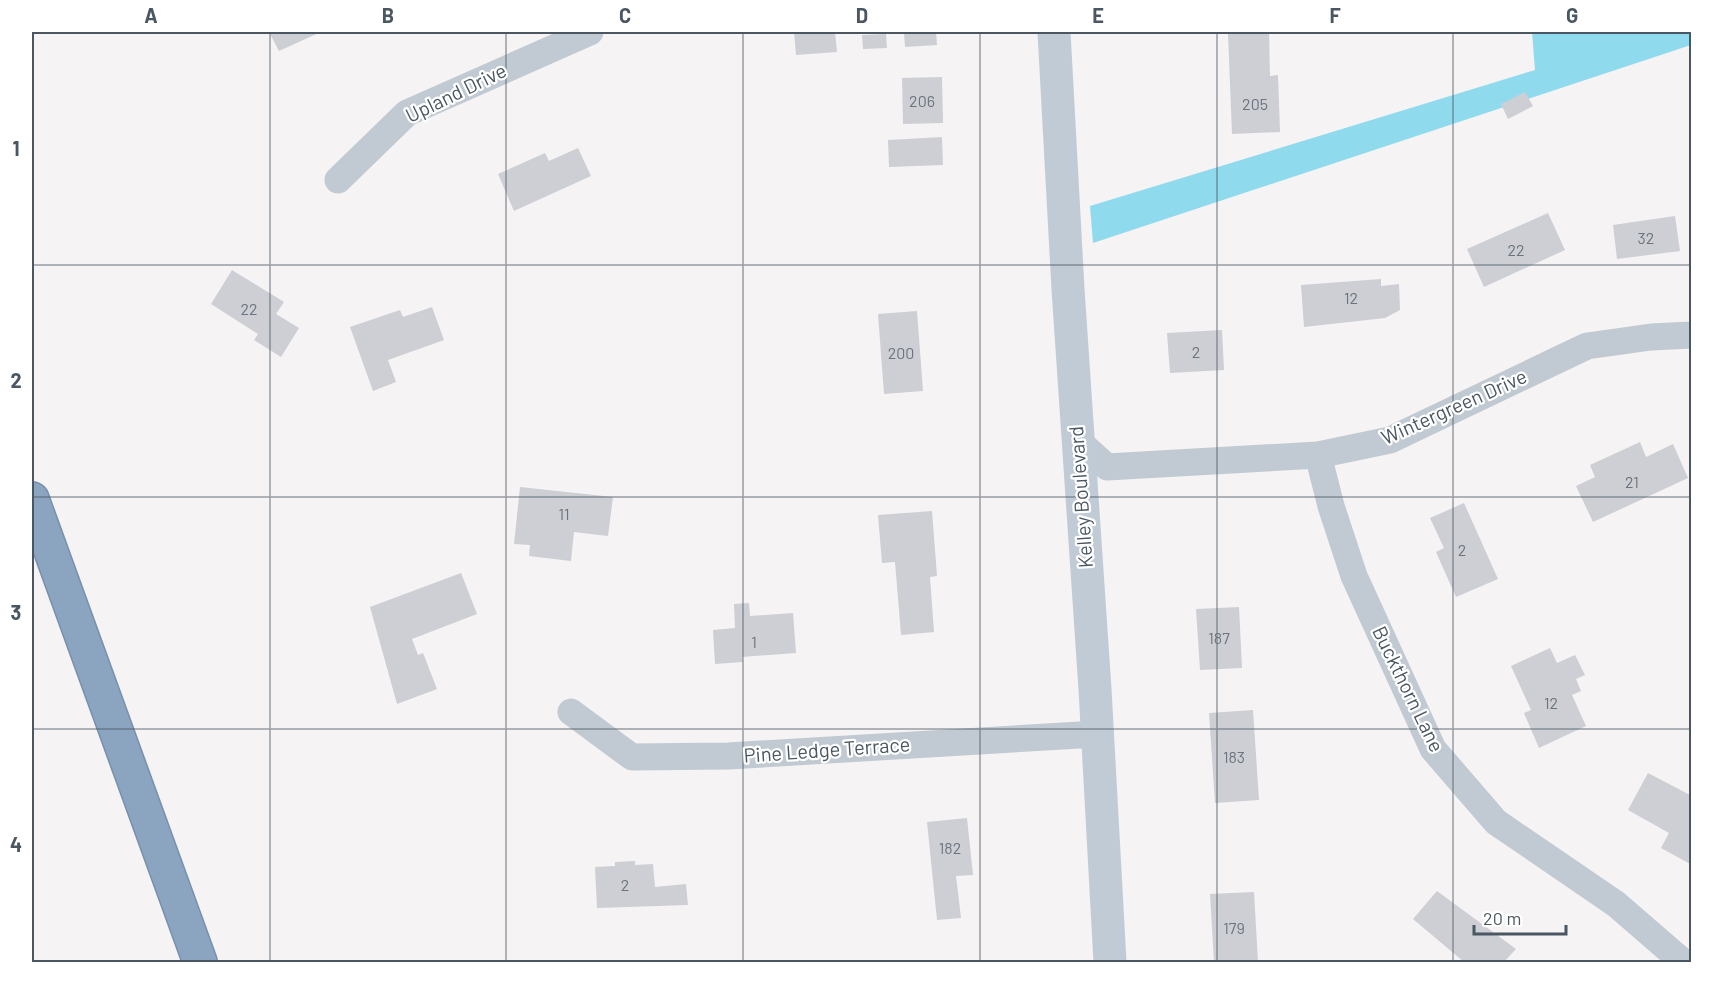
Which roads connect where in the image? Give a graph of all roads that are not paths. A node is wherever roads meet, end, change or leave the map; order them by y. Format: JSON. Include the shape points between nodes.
{"nodes":[{"id":1,"x":590,"y":32,"type":"edge"},
{"id":2,"x":1054,"y":32,"type":"edge"},
{"id":3,"x":338,"y":180,"type":"dead end"},
{"id":4,"x":1692,"y":335,"type":"edge"},
{"id":5,"x":1078,"y":441,"type":"junction"},
{"id":6,"x":1318,"y":455,"type":"junction"},
{"id":7,"x":32,"y":499,"type":"edge"},
{"id":8,"x":572,"y":712,"type":"dead end"},
{"id":9,"x":1097,"y":734,"type":"junction"},
{"id":10,"x":200,"y":963,"type":"edge"},
{"id":11,"x":1110,"y":963,"type":"edge"},
{"id":12,"x":1683,"y":963,"type":"edge"}],
"edges":[{"from":1,"to":3,"type":"street","name":"Upland Drive","via":[[407,113]]},
{"from":2,"to":5,"type":"main road","name":"Kelley Boulevard"},
{"from":4,"to":6,"type":"street","name":"Wintergreen Drive","via":[[1587,346],[1390,440]]},
{"from":5,"to":6,"type":"street","name":"Wintergreen Drive","via":[[1107,467]]},
{"from":5,"to":9,"type":"main road","name":"Kelley Boulevard"},
{"from":6,"to":12,"type":"street","name":"Buckthorn Lane","via":[[1354,576],[1434,749],[1496,822],[1616,904]]},
{"from":7,"to":10,"type":"highway"},
{"from":8,"to":9,"type":"street","name":"Pine Ledge Terrace","via":[[632,757],[728,756]]},
{"from":9,"to":11,"type":"main road","name":"Kelley Boulevard"}]}
